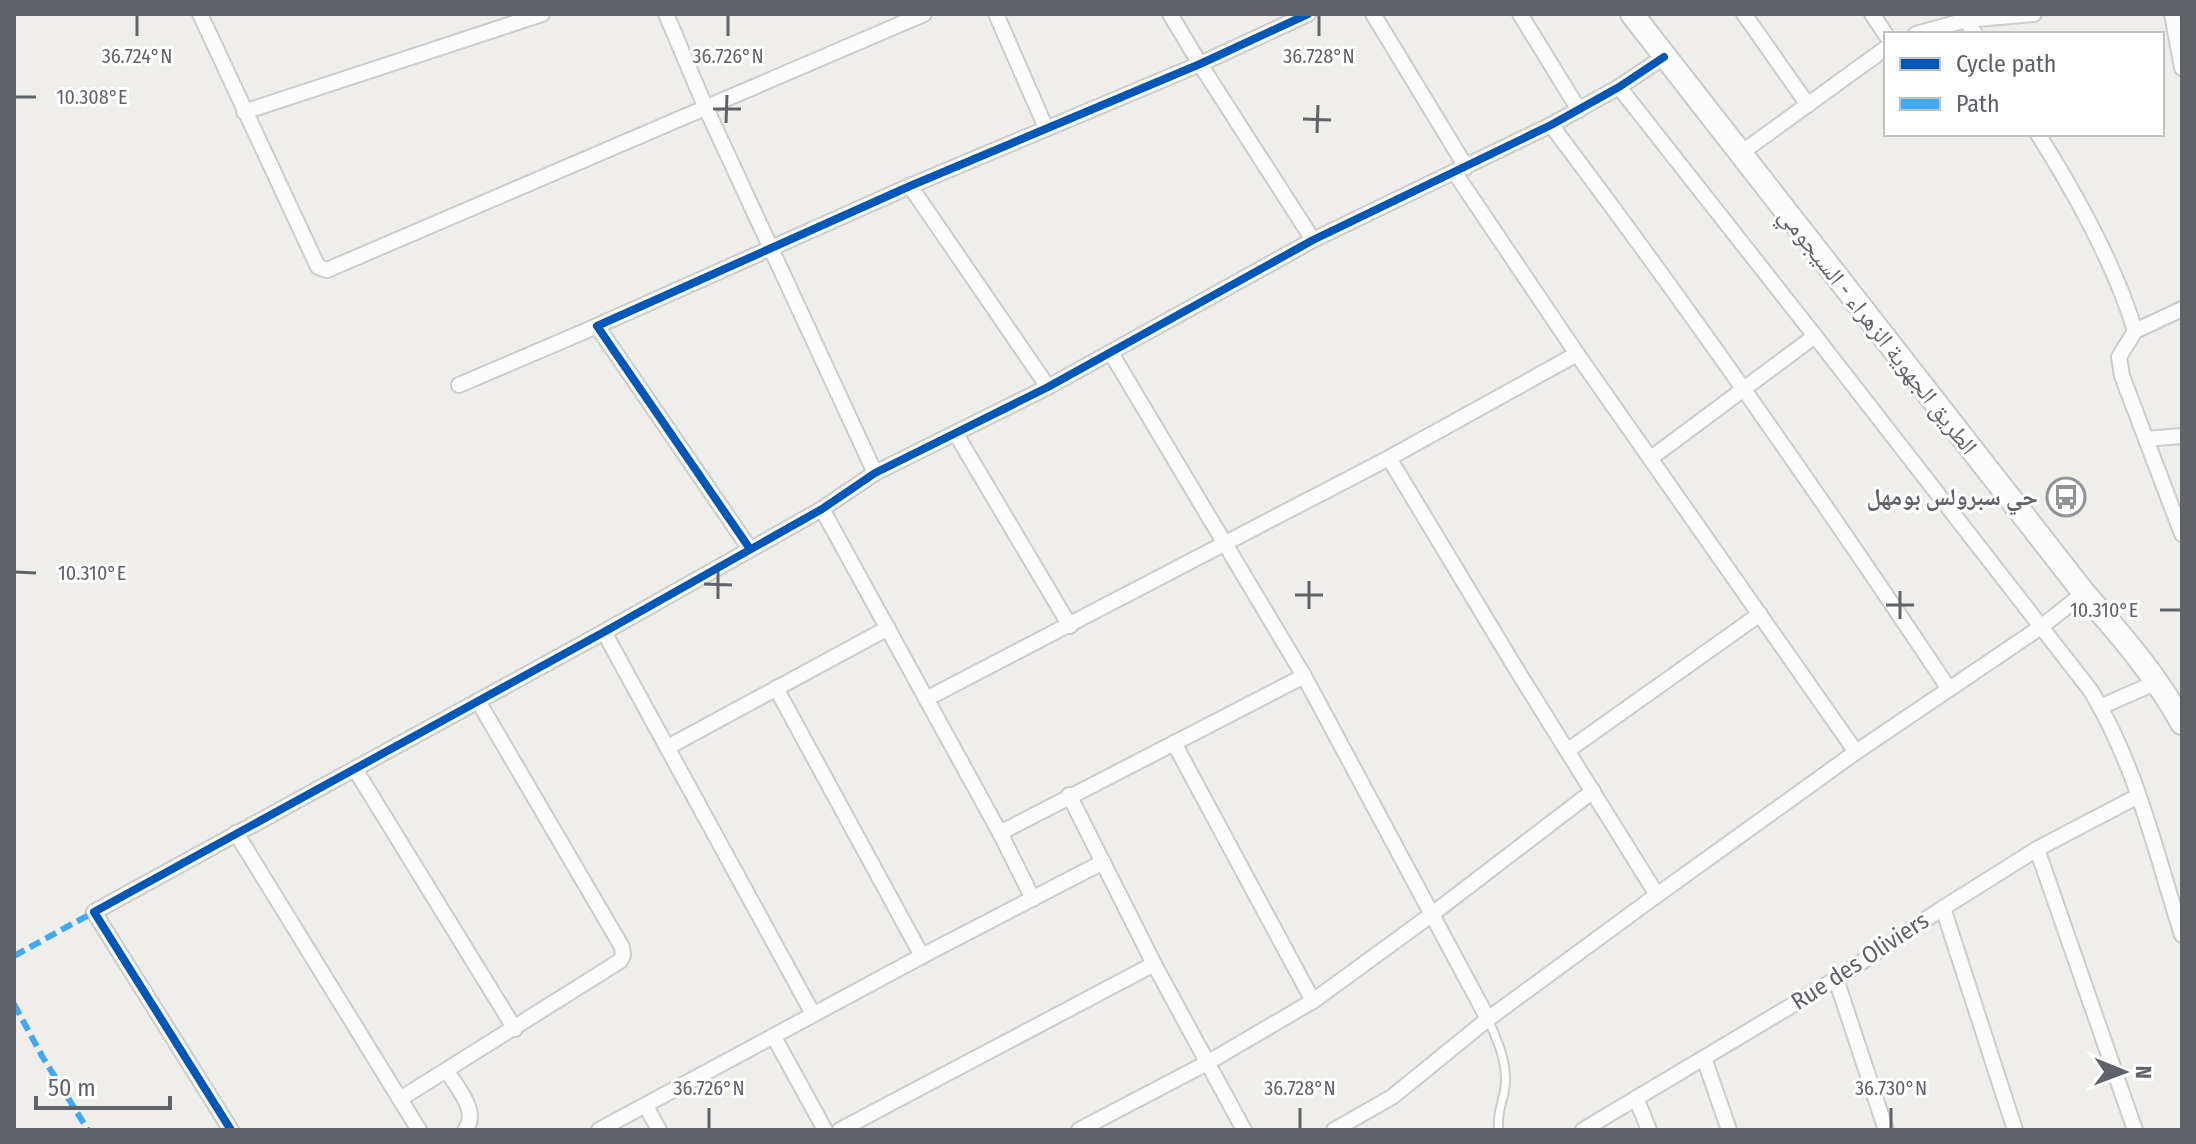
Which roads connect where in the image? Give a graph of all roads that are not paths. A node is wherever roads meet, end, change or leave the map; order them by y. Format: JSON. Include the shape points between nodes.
{"nodes":[{"id":1,"x":200,"y":14,"type":"edge"},
{"id":2,"x":542,"y":14,"type":"edge"},
{"id":3,"x":666,"y":14,"type":"edge"},
{"id":4,"x":924,"y":14,"type":"edge"},
{"id":5,"x":996,"y":14,"type":"edge"},
{"id":6,"x":1170,"y":14,"type":"edge"},
{"id":7,"x":1308,"y":14,"type":"edge"},
{"id":8,"x":1373,"y":14,"type":"edge"},
{"id":9,"x":1520,"y":14,"type":"edge"},
{"id":10,"x":1632,"y":14,"type":"edge"},
{"id":11,"x":1744,"y":14,"type":"edge"},
{"id":12,"x":1872,"y":14,"type":"edge"},
{"id":13,"x":2034,"y":14,"type":"edge"},
{"id":14,"x":2172,"y":14,"type":"edge"},
{"id":15,"x":1966,"y":20,"type":"junction"},
{"id":16,"x":1884,"y":32,"type":"edge"},
{"id":17,"x":1923,"y":32,"type":"edge"},
{"id":18,"x":1974,"y":32,"type":"edge"},
{"id":19,"x":1884,"y":49,"type":"edge"},
{"id":20,"x":1664,"y":57,"type":"junction"},
{"id":21,"x":1200,"y":64,"type":"junction"},
{"id":22,"x":2182,"y":68,"type":"edge"},
{"id":23,"x":1619,"y":87,"type":"junction"},
{"id":24,"x":1808,"y":105,"type":"junction"},
{"id":25,"x":705,"y":106,"type":"junction"},
{"id":26,"x":1579,"y":110,"type":"junction"},
{"id":27,"x":244,"y":112,"type":"junction"},
{"id":28,"x":1551,"y":125,"type":"junction"},
{"id":29,"x":1046,"y":128,"type":"junction"},
{"id":30,"x":2039,"y":136,"type":"edge"},
{"id":31,"x":1741,"y":153,"type":"junction"},
{"id":32,"x":1460,"y":170,"type":"junction"},
{"id":33,"x":910,"y":186,"type":"junction"},
{"id":34,"x":1313,"y":240,"type":"junction"},
{"id":35,"x":771,"y":247,"type":"junction"},
{"id":36,"x":2182,"y":309,"type":"edge"},
{"id":37,"x":597,"y":326,"type":"junction"},
{"id":38,"x":2135,"y":331,"type":"junction"},
{"id":39,"x":1815,"y":336,"type":"junction"},
{"id":40,"x":1111,"y":353,"type":"junction"},
{"id":41,"x":1577,"y":354,"type":"junction"},
{"id":42,"x":459,"y":385,"type":"dead end"},
{"id":43,"x":1048,"y":387,"type":"junction"},
{"id":44,"x":1743,"y":389,"type":"junction"},
{"id":45,"x":956,"y":434,"type":"junction"},
{"id":46,"x":2182,"y":436,"type":"edge"},
{"id":47,"x":2146,"y":439,"type":"junction"},
{"id":48,"x":1389,"y":458,"type":"junction"},
{"id":49,"x":1651,"y":458,"type":"junction"},
{"id":50,"x":875,"y":473,"type":"junction"},
{"id":51,"x":822,"y":509,"type":"junction"},
{"id":52,"x":2182,"y":534,"type":"edge"},
{"id":53,"x":1225,"y":543,"type":"junction"},
{"id":54,"x":750,"y":549,"type":"junction"},
{"id":55,"x":2084,"y":593,"type":"junction"},
{"id":56,"x":1760,"y":614,"type":"junction"},
{"id":57,"x":1070,"y":626,"type":"junction"},
{"id":58,"x":2041,"y":627,"type":"junction"},
{"id":59,"x":888,"y":628,"type":"junction"},
{"id":60,"x":604,"y":632,"type":"junction"},
{"id":61,"x":1304,"y":676,"type":"junction"},
{"id":62,"x":2157,"y":682,"type":"junction"},
{"id":63,"x":776,"y":688,"type":"junction"},
{"id":64,"x":1949,"y":689,"type":"junction"},
{"id":65,"x":926,"y":699,"type":"junction"},
{"id":66,"x":478,"y":701,"type":"junction"},
{"id":67,"x":2100,"y":707,"type":"junction"},
{"id":68,"x":2182,"y":723,"type":"edge"},
{"id":69,"x":1174,"y":743,"type":"junction"},
{"id":70,"x":668,"y":747,"type":"junction"},
{"id":71,"x":1567,"y":751,"type":"junction"},
{"id":72,"x":1856,"y":752,"type":"junction"},
{"id":73,"x":355,"y":769,"type":"junction"},
{"id":74,"x":1593,"y":791,"type":"junction"},
{"id":75,"x":1069,"y":795,"type":"junction"},
{"id":76,"x":2138,"y":796,"type":"junction"},
{"id":77,"x":236,"y":833,"type":"junction"},
{"id":78,"x":1000,"y":833,"type":"junction"},
{"id":79,"x":2037,"y":849,"type":"junction"},
{"id":80,"x":1103,"y":862,"type":"junction"},
{"id":81,"x":1657,"y":895,"type":"junction"},
{"id":82,"x":1033,"y":899,"type":"junction"},
{"id":83,"x":1943,"y":908,"type":"junction"},
{"id":84,"x":1431,"y":915,"type":"junction"},
{"id":85,"x":2182,"y":935,"type":"edge"},
{"id":86,"x":922,"y":956,"type":"junction"},
{"id":87,"x":1154,"y":964,"type":"junction"},
{"id":88,"x":1836,"y":979,"type":"junction"},
{"id":89,"x":1313,"y":1001,"type":"junction"},
{"id":90,"x":813,"y":1014,"type":"junction"},
{"id":91,"x":1488,"y":1019,"type":"junction"},
{"id":92,"x":515,"y":1029,"type":"junction"},
{"id":93,"x":774,"y":1037,"type":"junction"},
{"id":94,"x":1704,"y":1058,"type":"junction"},
{"id":95,"x":1207,"y":1063,"type":"junction"},
{"id":96,"x":447,"y":1071,"type":"junction"},
{"id":97,"x":1636,"y":1098,"type":"junction"},
{"id":98,"x":400,"y":1099,"type":"junction"},
{"id":99,"x":646,"y":1106,"type":"junction"},
{"id":100,"x":231,"y":1130,"type":"edge"},
{"id":101,"x":419,"y":1130,"type":"edge"},
{"id":102,"x":465,"y":1130,"type":"edge"},
{"id":103,"x":599,"y":1130,"type":"edge"},
{"id":104,"x":659,"y":1130,"type":"edge"},
{"id":105,"x":825,"y":1130,"type":"edge"},
{"id":106,"x":840,"y":1130,"type":"edge"},
{"id":107,"x":1079,"y":1130,"type":"edge"},
{"id":108,"x":1244,"y":1130,"type":"edge"},
{"id":109,"x":1334,"y":1130,"type":"edge"},
{"id":110,"x":1499,"y":1130,"type":"edge"},
{"id":111,"x":1583,"y":1130,"type":"edge"},
{"id":112,"x":1649,"y":1130,"type":"edge"},
{"id":113,"x":1729,"y":1130,"type":"edge"},
{"id":114,"x":1886,"y":1130,"type":"edge"},
{"id":115,"x":2015,"y":1130,"type":"edge"},
{"id":116,"x":2135,"y":1130,"type":"edge"}],
"edges":[{"from":1,"to":27,"type":"street"},
{"from":2,"to":27,"type":"street"},
{"from":3,"to":25,"type":"street"},
{"from":4,"to":25,"type":"street"},
{"from":5,"to":29,"type":"street"},
{"from":6,"to":21,"type":"street"},
{"from":7,"to":21,"type":"street"},
{"from":8,"to":32,"type":"street"},
{"from":9,"to":26,"type":"street"},
{"from":10,"to":20,"type":"main road","name":"الطريق الجهوية الزهراء - السيجومي"},
{"from":11,"to":24,"type":"street"},
{"from":12,"to":16,"type":"street"},
{"from":13,"to":15,"type":"street"},
{"from":14,"to":22,"type":"street"},
{"from":15,"to":17,"type":"street"},
{"from":15,"to":18,"type":"street"},
{"from":19,"to":24,"type":"street"},
{"from":20,"to":23,"type":"street"},
{"from":20,"to":31,"type":"main road","name":"الطريق الجهوية الزهراء - السيجومي"},
{"from":21,"to":29,"type":"street"},
{"from":21,"to":34,"type":"street"},
{"from":23,"to":26,"type":"street"},
{"from":23,"to":39,"type":"street"},
{"from":24,"to":31,"type":"street"},
{"from":25,"to":27,"type":"street","via":[[327,270],[318,267]]},
{"from":25,"to":35,"type":"street"},
{"from":26,"to":28,"type":"street"},
{"from":28,"to":32,"type":"street"},
{"from":28,"to":44,"type":"street"},
{"from":29,"to":33,"type":"street"},
{"from":30,"to":38,"type":"street","via":[[2078,200]]},
{"from":31,"to":55,"type":"main road","name":"الطريق الجهوية الزهراء - السيجومي"},
{"from":32,"to":34,"type":"street"},
{"from":32,"to":41,"type":"street"},
{"from":33,"to":35,"type":"street"},
{"from":33,"to":43,"type":"street"},
{"from":34,"to":40,"type":"street"},
{"from":35,"to":37,"type":"street"},
{"from":35,"to":50,"type":"street"},
{"from":36,"to":38,"type":"street"},
{"from":37,"to":42,"type":"street"},
{"from":37,"to":54,"type":"street"},
{"from":38,"to":47,"type":"street","via":[[2119,365]]},
{"from":39,"to":44,"type":"street"},
{"from":39,"to":58,"type":"street"},
{"from":40,"to":43,"type":"street"},
{"from":40,"to":53,"type":"street"},
{"from":41,"to":48,"type":"street"},
{"from":41,"to":49,"type":"street"},
{"from":43,"to":45,"type":"street"},
{"from":44,"to":49,"type":"street"},
{"from":44,"to":64,"type":"street"},
{"from":45,"to":50,"type":"street"},
{"from":45,"to":57,"type":"street"},
{"from":46,"to":47,"type":"street"},
{"from":47,"to":52,"type":"street"},
{"from":48,"to":53,"type":"street"},
{"from":48,"to":71,"type":"street"},
{"from":49,"to":56,"type":"street"},
{"from":50,"to":51,"type":"street"},
{"from":51,"to":54,"type":"street"},
{"from":51,"to":59,"type":"street"},
{"from":53,"to":57,"type":"street"},
{"from":53,"to":61,"type":"street"},
{"from":54,"to":60,"type":"street"},
{"from":55,"to":58,"type":"street"},
{"from":55,"to":62,"type":"main road","name":"الطريق الجهوية الزهراء - السيجومي"},
{"from":56,"to":71,"type":"street"},
{"from":56,"to":72,"type":"street"},
{"from":57,"to":65,"type":"street"},
{"from":58,"to":64,"type":"street"},
{"from":58,"to":67,"type":"street"},
{"from":59,"to":63,"type":"street"},
{"from":59,"to":65,"type":"street"},
{"from":60,"to":66,"type":"street"},
{"from":60,"to":70,"type":"street"},
{"from":61,"to":69,"type":"street"},
{"from":61,"to":84,"type":"street"},
{"from":62,"to":67,"type":"street"},
{"from":62,"to":68,"type":"main road","name":"الطريق الجهوية الزهراء - السيجومي"},
{"from":63,"to":70,"type":"street"},
{"from":63,"to":86,"type":"street"},
{"from":64,"to":72,"type":"street"},
{"from":65,"to":78,"type":"street"},
{"from":66,"to":73,"type":"street"},
{"from":66,"to":92,"type":"street","via":[[623,949],[620,961]]},
{"from":67,"to":76,"type":"street"},
{"from":69,"to":75,"type":"street"},
{"from":69,"to":89,"type":"street"},
{"from":70,"to":90,"type":"street"},
{"from":71,"to":74,"type":"street"},
{"from":72,"to":81,"type":"street"},
{"from":73,"to":77,"type":"street"},
{"from":73,"to":92,"type":"street"},
{"from":74,"to":81,"type":"street"},
{"from":74,"to":84,"type":"street"},
{"from":75,"to":78,"type":"street"},
{"from":75,"to":80,"type":"street"},
{"from":76,"to":79,"type":"street","name":"Rue des Oliviers"},
{"from":76,"to":85,"type":"street"},
{"from":77,"to":98,"type":"street"},
{"from":77,"to":100,"type":"street","via":[[94,912]]},
{"from":78,"to":82,"type":"street"},
{"from":79,"to":83,"type":"street","name":"Rue des Oliviers"},
{"from":79,"to":116,"type":"street"},
{"from":80,"to":82,"type":"street"},
{"from":80,"to":87,"type":"street"},
{"from":81,"to":91,"type":"street"},
{"from":82,"to":86,"type":"street"},
{"from":83,"to":88,"type":"street","name":"Rue des Oliviers"},
{"from":83,"to":115,"type":"street"},
{"from":84,"to":89,"type":"street"},
{"from":84,"to":91,"type":"street"},
{"from":86,"to":90,"type":"street"},
{"from":87,"to":95,"type":"street"},
{"from":87,"to":106,"type":"street"},
{"from":88,"to":94,"type":"street","name":"Rue des Oliviers"},
{"from":88,"to":114,"type":"street"},
{"from":89,"to":95,"type":"street"},
{"from":90,"to":93,"type":"street"},
{"from":91,"to":109,"type":"street","via":[[1392,1097]]},
{"from":91,"to":110,"type":"lane","via":[[1505,1073]]},
{"from":92,"to":96,"type":"street"},
{"from":93,"to":99,"type":"street"},
{"from":93,"to":105,"type":"street"},
{"from":94,"to":97,"type":"street","name":"Rue des Oliviers"},
{"from":94,"to":113,"type":"street"},
{"from":95,"to":107,"type":"street"},
{"from":95,"to":108,"type":"street"},
{"from":96,"to":98,"type":"street"},
{"from":96,"to":102,"type":"street","via":[[471,1112]]},
{"from":97,"to":111,"type":"street","name":"Rue des Oliviers"},
{"from":97,"to":112,"type":"street"},
{"from":98,"to":101,"type":"street"},
{"from":99,"to":103,"type":"street"},
{"from":99,"to":104,"type":"street"}]}
